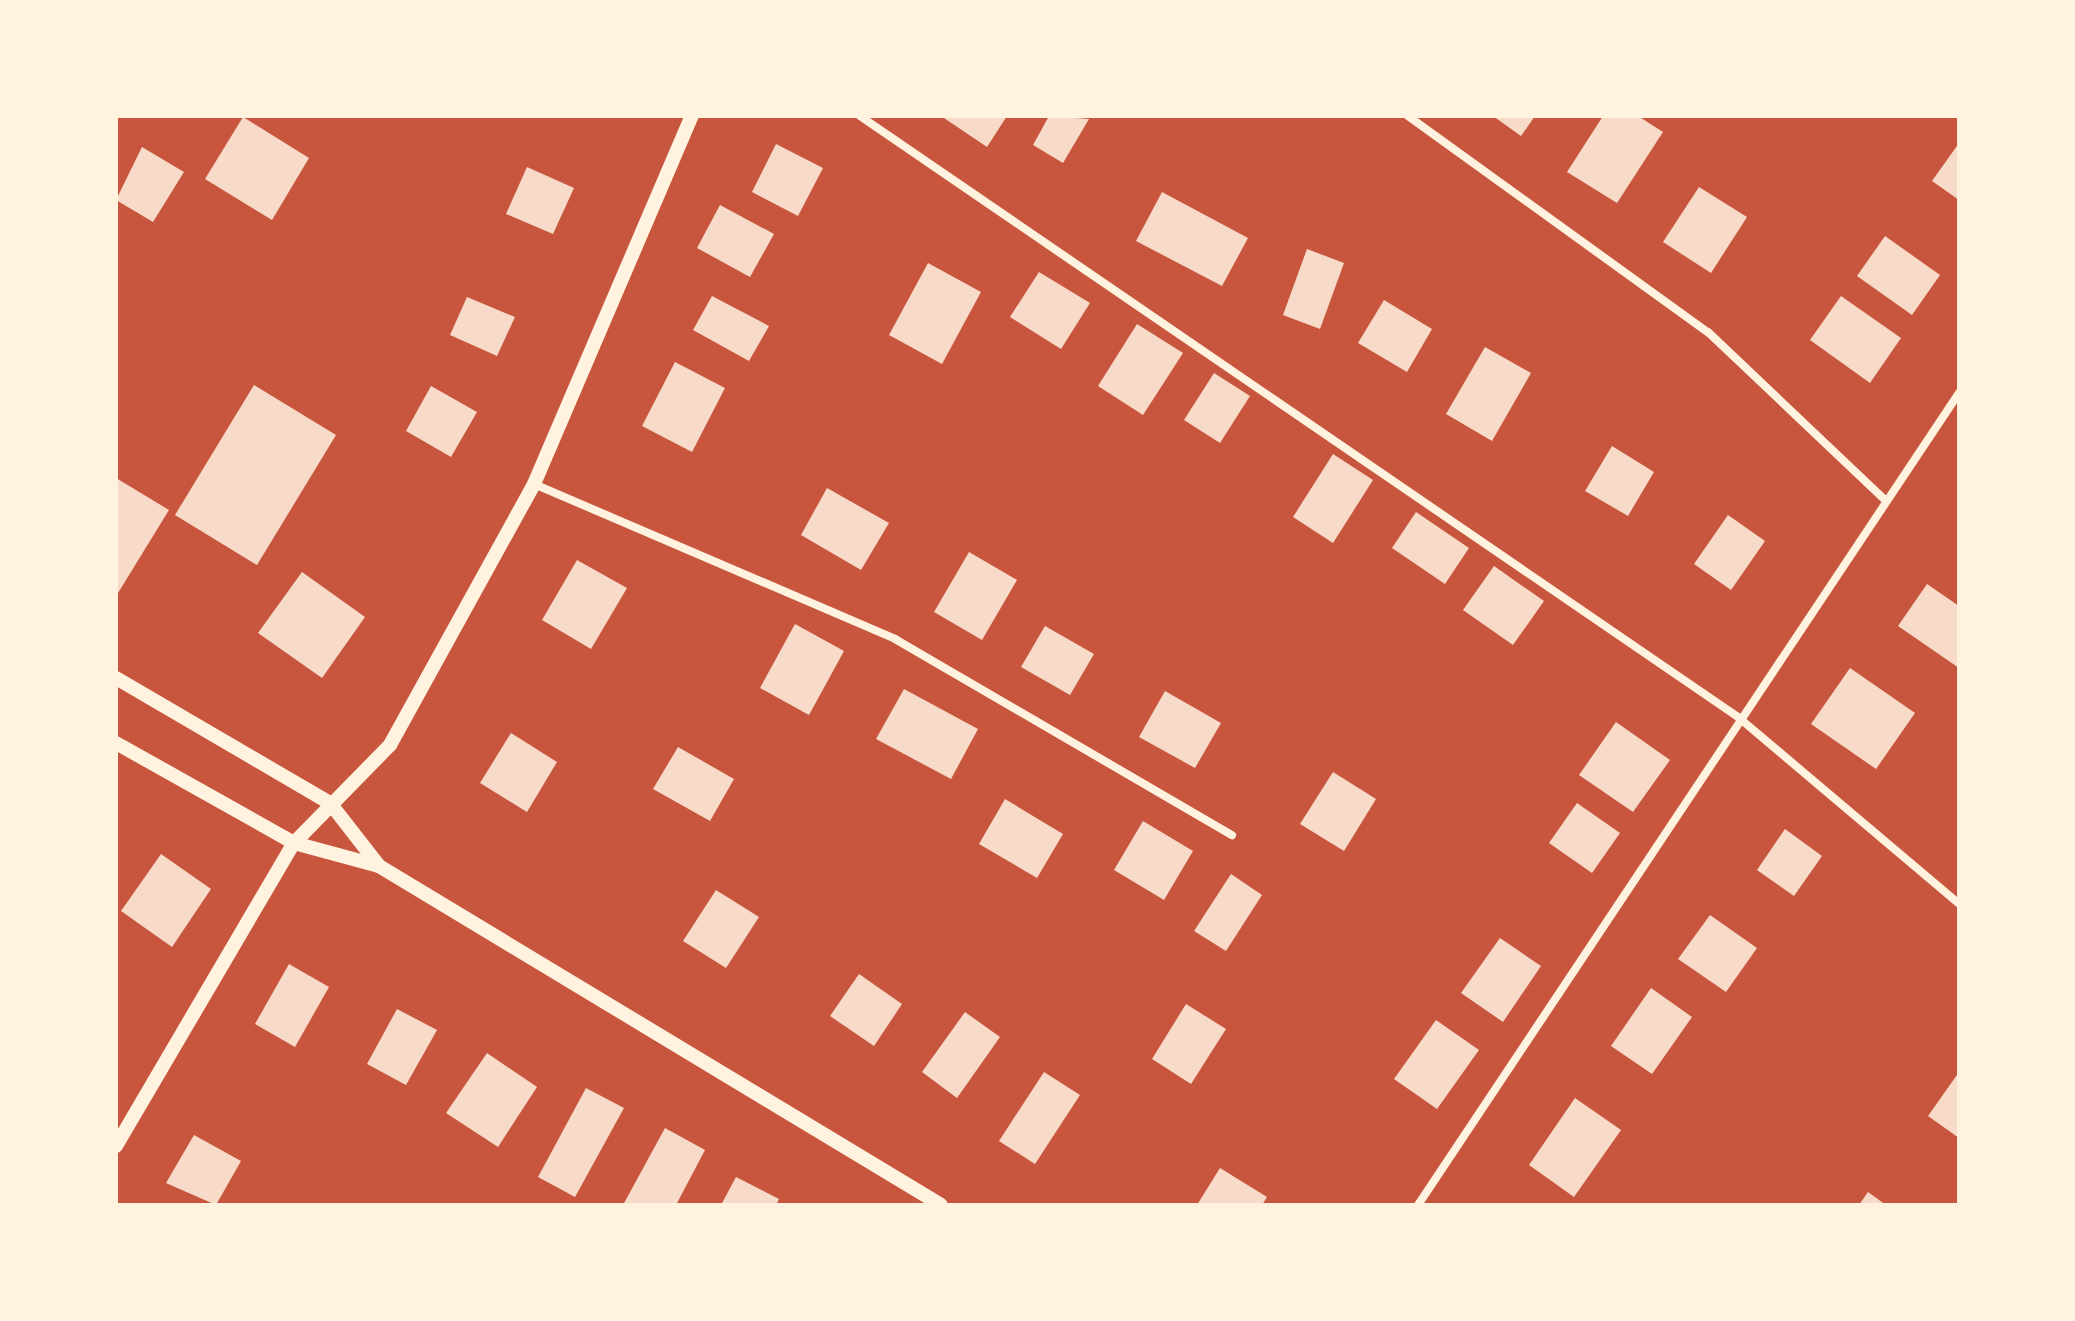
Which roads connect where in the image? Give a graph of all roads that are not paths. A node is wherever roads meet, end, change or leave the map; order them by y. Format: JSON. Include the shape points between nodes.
{"nodes":[{"id":1,"x":692,"y":116,"type":"edge"},
{"id":2,"x":860,"y":116,"type":"edge"},
{"id":3,"x":1408,"y":116,"type":"edge"},
{"id":4,"x":1959,"y":393,"type":"edge"},
{"id":5,"x":534,"y":484,"type":"junction"},
{"id":6,"x":1886,"y":501,"type":"junction"},
{"id":7,"x":116,"y":678,"type":"edge"},
{"id":8,"x":1738,"y":717,"type":"junction"},
{"id":9,"x":116,"y":743,"type":"edge"},
{"id":10,"x":330,"y":803,"type":"junction"},
{"id":11,"x":1232,"y":835,"type":"dead end"},
{"id":12,"x":294,"y":843,"type":"junction"},
{"id":13,"x":379,"y":866,"type":"junction"},
{"id":14,"x":1959,"y":904,"type":"edge"},
{"id":15,"x":116,"y":1146,"type":"edge"},
{"id":16,"x":941,"y":1205,"type":"edge"},
{"id":17,"x":1418,"y":1205,"type":"edge"}],
"edges":[{"from":1,"to":5,"type":"street"},
{"from":2,"to":8,"type":"street"},
{"from":3,"to":6,"type":"street","via":[[1708,332]]},
{"from":4,"to":6,"type":"street"},
{"from":5,"to":10,"type":"street","via":[[390,745]]},
{"from":5,"to":11,"type":"street","via":[[895,639]]},
{"from":6,"to":8,"type":"street"},
{"from":7,"to":10,"type":"street"},
{"from":8,"to":14,"type":"street"},
{"from":8,"to":17,"type":"street"},
{"from":9,"to":12,"type":"street"},
{"from":10,"to":12,"type":"street"},
{"from":10,"to":13,"type":"street"},
{"from":12,"to":13,"type":"street"},
{"from":12,"to":15,"type":"street"},
{"from":13,"to":16,"type":"street"}]}
